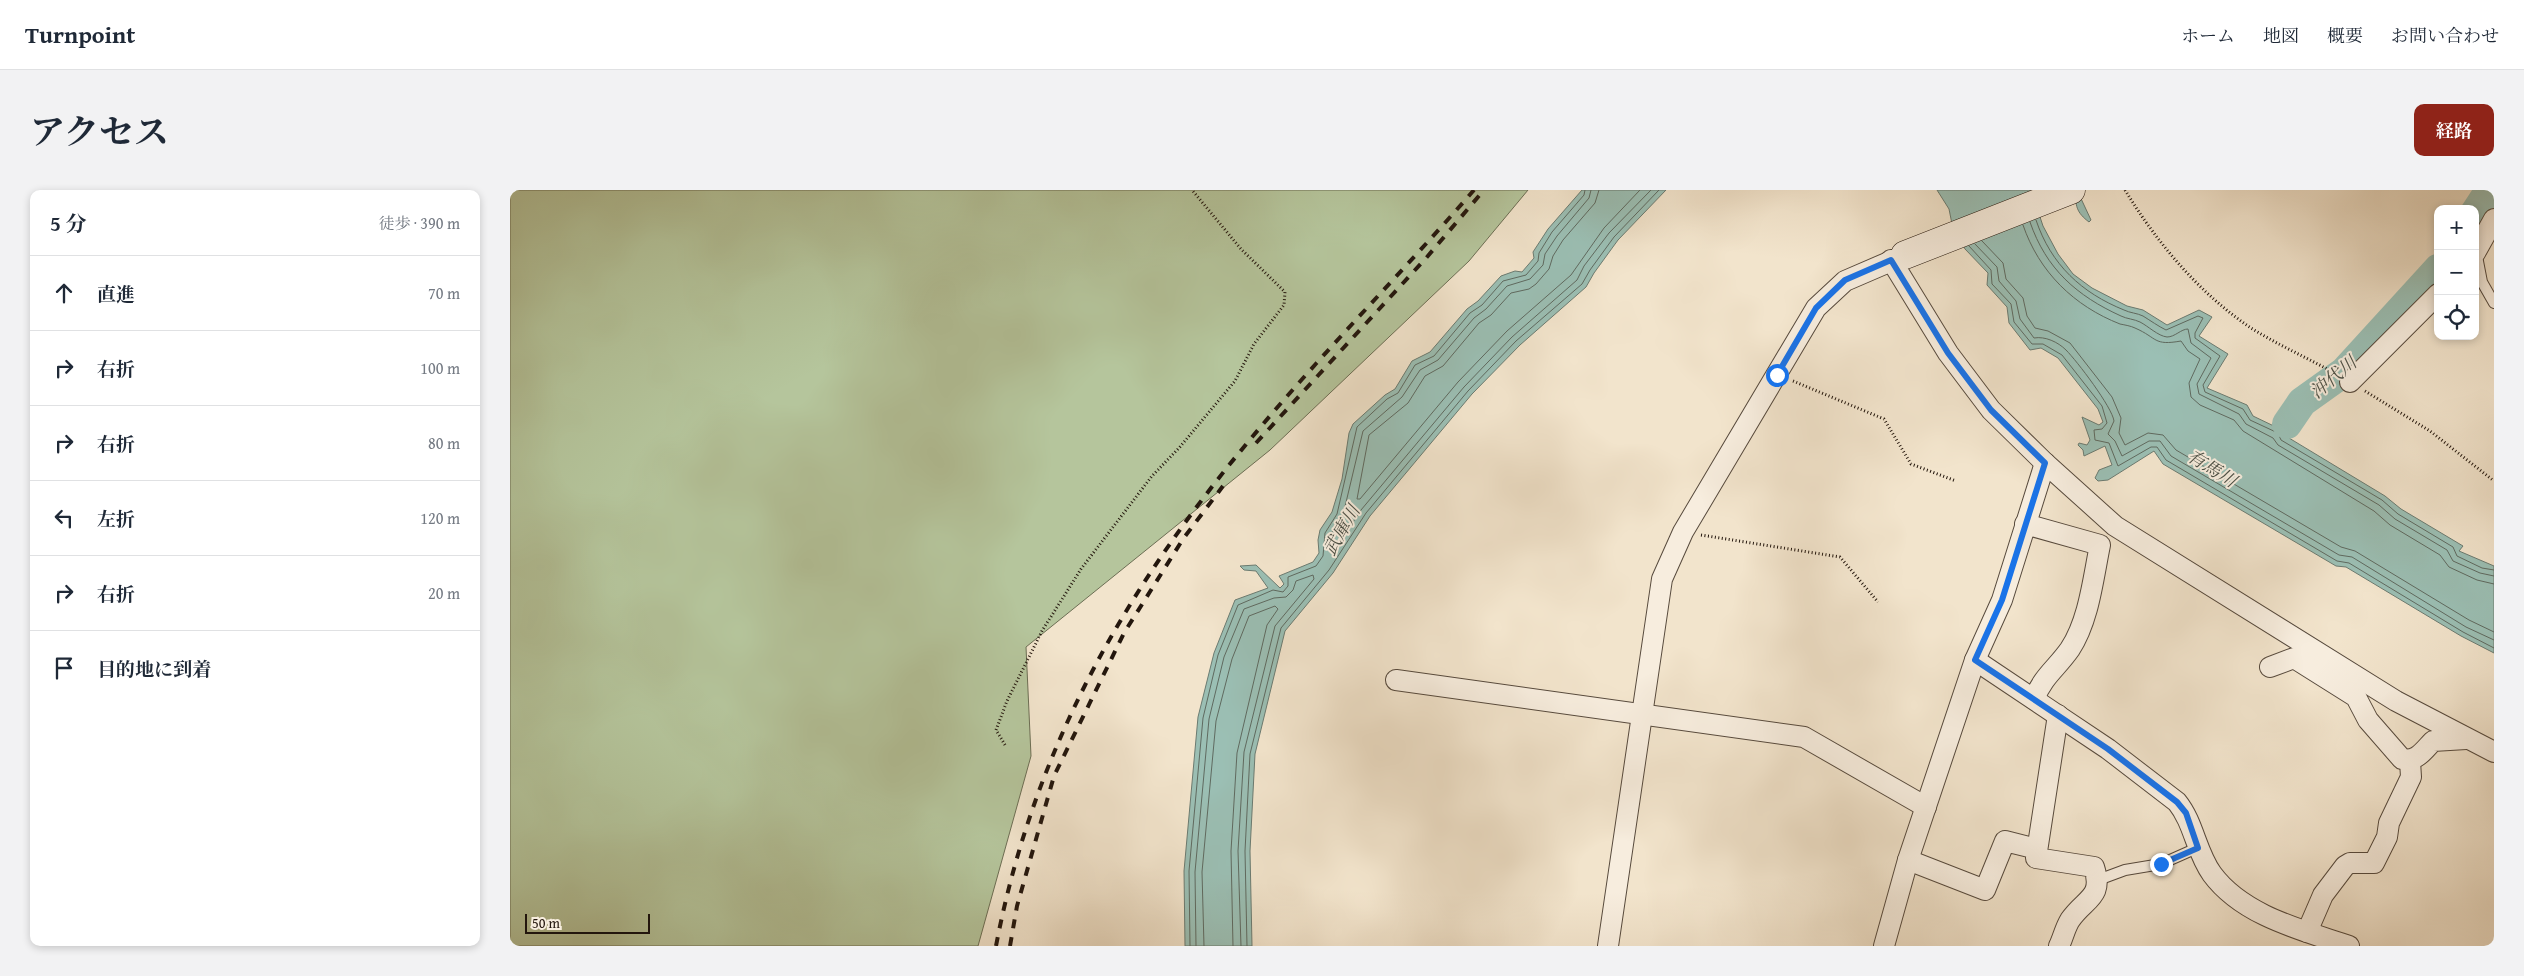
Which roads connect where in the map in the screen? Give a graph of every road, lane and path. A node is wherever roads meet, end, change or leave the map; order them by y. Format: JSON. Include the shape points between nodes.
{"nodes":[{"id":1,"x":1192,"y":190,"type":"edge"},
{"id":2,"x":2070,"y":190,"type":"edge"},
{"id":3,"x":2125,"y":190,"type":"edge"},
{"id":4,"x":2494,"y":220,"type":"edge"},
{"id":5,"x":2477,"y":250,"type":"edge"},
{"id":6,"x":1898,"y":258,"type":"junction"},
{"id":7,"x":2479,"y":267,"type":"edge"},
{"id":8,"x":2437,"y":295,"type":"edge"},
{"id":9,"x":2494,"y":303,"type":"edge"},
{"id":10,"x":1777,"y":375,"type":"junction"},
{"id":11,"x":2347,"y":380,"type":"junction"},
{"id":12,"x":2045,"y":463,"type":"junction"},
{"id":13,"x":1956,"y":481,"type":"dead end"},
{"id":14,"x":2494,"y":481,"type":"edge"},
{"id":15,"x":2025,"y":524,"type":"junction"},
{"id":16,"x":1683,"y":532,"type":"junction"},
{"id":17,"x":1878,"y":602,"type":"dead end"},
{"id":18,"x":1975,"y":660,"type":"junction"},
{"id":19,"x":2270,"y":667,"type":"dead end"},
{"id":20,"x":1396,"y":680,"type":"dead end"},
{"id":21,"x":2034,"y":699,"type":"junction"},
{"id":22,"x":1642,"y":713,"type":"junction"},
{"id":23,"x":2058,"y":715,"type":"junction"},
{"id":24,"x":2468,"y":739,"type":"junction"},
{"id":25,"x":1005,"y":745,"type":"dead end"},
{"id":26,"x":2494,"y":752,"type":"edge"},
{"id":27,"x":2410,"y":761,"type":"junction"},
{"id":28,"x":1926,"y":807,"type":"junction"},
{"id":29,"x":2198,"y":848,"type":"junction"},
{"id":30,"x":2037,"y":849,"type":"junction"},
{"id":31,"x":1908,"y":860,"type":"junction"},
{"id":32,"x":2098,"y":880,"type":"junction"},
{"id":33,"x":2307,"y":932,"type":"junction"},
{"id":34,"x":1608,"y":946,"type":"edge"},
{"id":35,"x":1884,"y":946,"type":"edge"},
{"id":36,"x":2059,"y":946,"type":"edge"},
{"id":37,"x":2349,"y":946,"type":"edge"}],
"edges":[{"from":1,"to":25,"type":"path","via":[[1241,249],[1285,292],[1284,305],[1254,344],[1235,381],[1152,476],[1076,577],[1042,631],[1007,701],[996,730]]},
{"from":2,"to":6,"type":"street"},
{"from":3,"to":11,"type":"path","via":[[2192,279],[2251,327]]},
{"from":4,"to":5,"type":"street"},
{"from":6,"to":10,"type":"street","via":[[1845,280],[1816,308]]},
{"from":6,"to":12,"type":"street","via":[[1948,353],[1991,410]]},
{"from":7,"to":9,"type":"lane","via":[[2482,282]]},
{"from":8,"to":11,"type":"street"},
{"from":10,"to":13,"type":"path","via":[[1884,419],[1911,464]]},
{"from":10,"to":16,"type":"street"},
{"from":11,"to":14,"type":"path","via":[[2430,431]]},
{"from":12,"to":15,"type":"street"},
{"from":12,"to":24,"type":"street","via":[[2115,526],[2388,696]]},
{"from":15,"to":18,"type":"street","via":[[2002,600]]},
{"from":15,"to":21,"type":"street","via":[[2100,545],[2089,601],[2075,639],[2041,682]]},
{"from":16,"to":17,"type":"path","via":[[1840,557]]},
{"from":16,"to":22,"type":"street","via":[[1662,579]]},
{"from":18,"to":21,"type":"street"},
{"from":18,"to":28,"type":"street"},
{"from":19,"to":27,"type":"street","via":[[2294,658],[2356,697],[2368,720],[2402,759]]},
{"from":20,"to":22,"type":"street"},
{"from":21,"to":23,"type":"street"},
{"from":22,"to":28,"type":"street","via":[[1804,737]]},
{"from":22,"to":34,"type":"street"},
{"from":23,"to":29,"type":"street","via":[[2177,802],[2186,813]]},
{"from":23,"to":30,"type":"street"},
{"from":24,"to":26,"type":"street"},
{"from":24,"to":27,"type":"street","via":[[2433,742]]},
{"from":27,"to":33,"type":"street","via":[[2411,777],[2374,863],[2345,866],[2323,895]]},
{"from":28,"to":31,"type":"street"},
{"from":29,"to":32,"type":"lane","via":[[2161,864],[2125,870]]},
{"from":29,"to":33,"type":"street","via":[[2212,875],[2237,899],[2275,920]]},
{"from":30,"to":31,"type":"street","via":[[2005,841],[1985,890]]},
{"from":30,"to":32,"type":"street","via":[[2036,858],[2094,867]]},
{"from":31,"to":35,"type":"street"},
{"from":32,"to":36,"type":"street","via":[[2095,894],[2070,920]]},
{"from":33,"to":37,"type":"street"}]}
